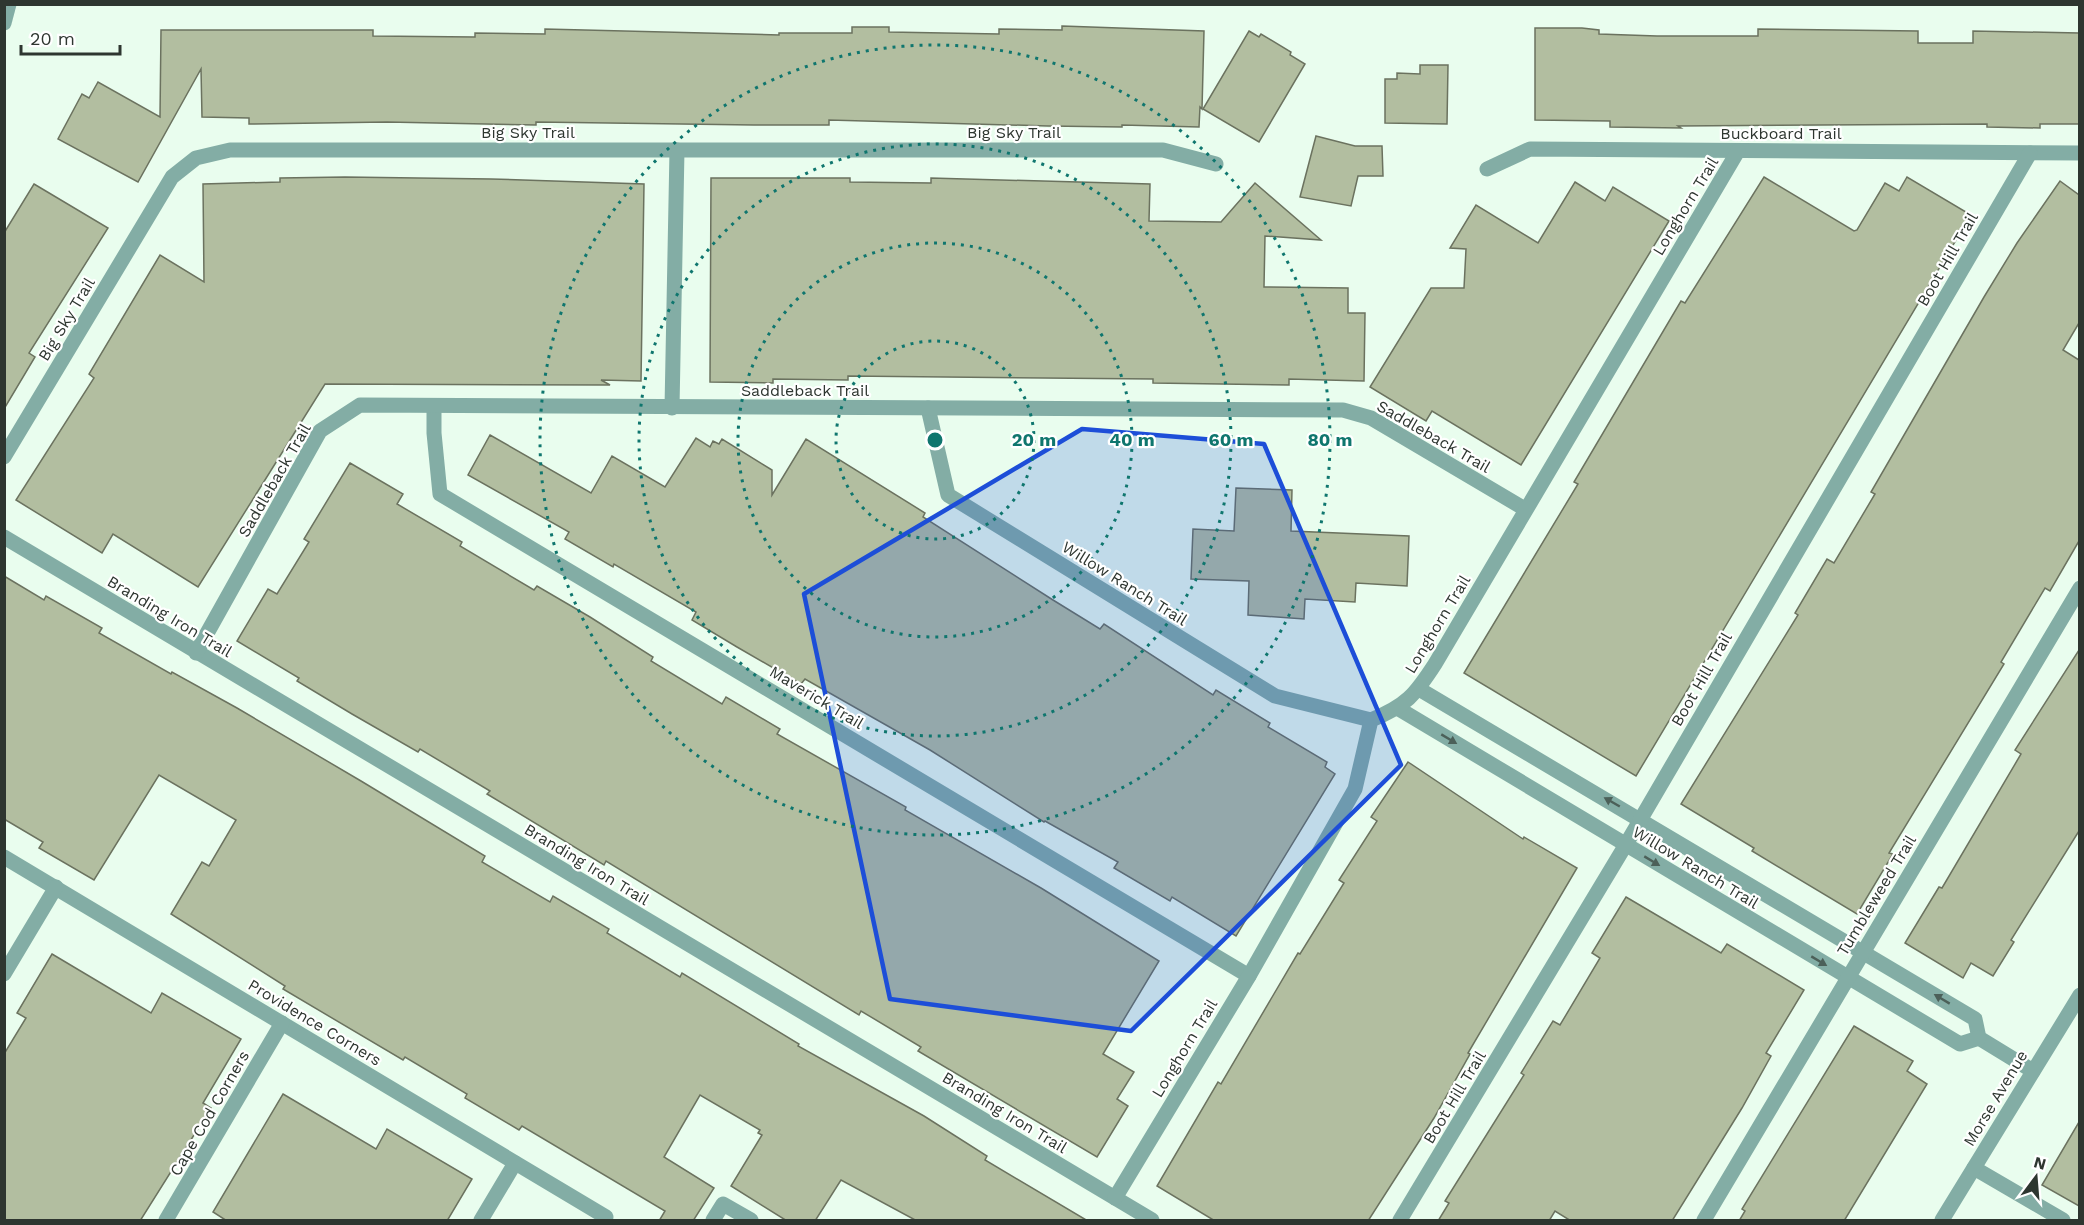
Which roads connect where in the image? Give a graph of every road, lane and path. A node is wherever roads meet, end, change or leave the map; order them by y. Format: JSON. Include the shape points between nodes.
{"nodes":[{"id":1,"x":9,"y":4,"type":"edge"},
{"id":2,"x":4,"y":23,"type":"edge"},
{"id":3,"x":677,"y":150,"type":"junction"},
{"id":4,"x":1738,"y":151,"type":"junction"},
{"id":5,"x":2030,"y":153,"type":"junction"},
{"id":6,"x":2079,"y":153,"type":"edge"},
{"id":7,"x":1216,"y":164,"type":"dead end"},
{"id":8,"x":1487,"y":169,"type":"dead end"},
{"id":9,"x":434,"y":408,"type":"junction"},
{"id":10,"x":672,"y":408,"type":"junction"},
{"id":11,"x":928,"y":408,"type":"junction"},
{"id":12,"x":4,"y":456,"type":"edge"},
{"id":13,"x":1525,"y":509,"type":"junction"},
{"id":14,"x":4,"y":537,"type":"edge"},
{"id":15,"x":2079,"y":588,"type":"edge"},
{"id":16,"x":196,"y":653,"type":"junction"},
{"id":17,"x":1419,"y":688,"type":"junction"},
{"id":18,"x":1399,"y":709,"type":"junction"},
{"id":19,"x":1371,"y":720,"type":"junction"},
{"id":20,"x":1641,"y":819,"type":"junction"},
{"id":21,"x":1625,"y":846,"type":"junction"},
{"id":22,"x":4,"y":857,"type":"edge"},
{"id":23,"x":56,"y":887,"type":"junction"},
{"id":24,"x":1863,"y":952,"type":"junction"},
{"id":25,"x":4,"y":974,"type":"edge"},
{"id":26,"x":1249,"y":976,"type":"junction"},
{"id":27,"x":1848,"y":978,"type":"junction"},
{"id":28,"x":2079,"y":995,"type":"edge"},
{"id":29,"x":282,"y":1023,"type":"junction"},
{"id":30,"x":1979,"y":1038,"type":"junction"},
{"id":31,"x":2033,"y":1071,"type":"junction"},
{"id":32,"x":515,"y":1163,"type":"junction"},
{"id":33,"x":1974,"y":1168,"type":"junction"},
{"id":34,"x":1115,"y":1198,"type":"junction"},
{"id":35,"x":606,"y":1217,"type":"dead end"},
{"id":36,"x":166,"y":1221,"type":"edge"},
{"id":37,"x":481,"y":1221,"type":"edge"},
{"id":38,"x":713,"y":1221,"type":"edge"},
{"id":39,"x":751,"y":1221,"type":"edge"},
{"id":40,"x":1152,"y":1221,"type":"edge"},
{"id":41,"x":1400,"y":1221,"type":"edge"},
{"id":42,"x":1704,"y":1221,"type":"edge"},
{"id":43,"x":1942,"y":1221,"type":"edge"},
{"id":44,"x":2063,"y":1221,"type":"edge"}],
"edges":[{"from":1,"to":2,"type":"street"},
{"from":3,"to":7,"type":"street","name":"Big Sky Trail","via":[[1163,150]]},
{"from":3,"to":10,"type":"street"},
{"from":3,"to":12,"type":"street","name":"Big Sky Trail","via":[[230,150],[196,158],[172,177]]},
{"from":4,"to":5,"type":"street","name":"Buckboard Trail"},
{"from":4,"to":8,"type":"street","name":"Buckboard Trail","via":[[1530,149]]},
{"from":4,"to":13,"type":"street","name":"Longhorn Trail"},
{"from":5,"to":6,"type":"street","name":"Buckboard Trail"},
{"from":5,"to":20,"type":"street","name":"Boot Hill Trail"},
{"from":9,"to":10,"type":"street","name":"Saddleback Trail"},
{"from":9,"to":16,"type":"street","name":"Saddleback Trail","via":[[360,405],[320,431]]},
{"from":9,"to":26,"type":"street","name":"Maverick Trail","via":[[440,494]]},
{"from":10,"to":11,"type":"street","name":"Saddleback Trail"},
{"from":11,"to":13,"type":"street","name":"Saddleback Trail","via":[[1343,410],[1371,418]]},
{"from":11,"to":19,"type":"street","name":"Willow Ranch Trail","via":[[948,495],[1275,696]]},
{"from":13,"to":17,"type":"street","name":"Longhorn Trail"},
{"from":14,"to":16,"type":"street","name":"Branding Iron Trail"},
{"from":15,"to":24,"type":"street","name":"Tumbleweed Trail"},
{"from":16,"to":34,"type":"street","name":"Branding Iron Trail"},
{"from":17,"to":18,"type":"street","name":"Longhorn Trail"},
{"from":20,"to":17,"type":"street","name":"Willow Ranch Trail","one_way":true},
{"from":18,"to":19,"type":"street","name":"Longhorn Trail"},
{"from":18,"to":21,"type":"street","name":"Willow Ranch Trail","one_way":true},
{"from":19,"to":26,"type":"street","name":"Longhorn Trail","via":[[1355,789]]},
{"from":20,"to":21,"type":"street","name":"Boot Hill Trail"},
{"from":20,"to":24,"type":"street","name":"Willow Ranch Trail"},
{"from":21,"to":27,"type":"street","name":"Willow Ranch Trail","one_way":true},
{"from":21,"to":41,"type":"street","name":"Boot Hill Trail"},
{"from":22,"to":23,"type":"street","name":"Providence Corners"},
{"from":23,"to":25,"type":"street"},
{"from":23,"to":29,"type":"street","name":"Providence Corners"},
{"from":24,"to":27,"type":"street","name":"Tumbleweed Trail"},
{"from":30,"to":24,"type":"street","name":"Willow Ranch Trail","one_way":true,"via":[[1974,1019]]},
{"from":26,"to":34,"type":"street","name":"Longhorn Trail"},
{"from":27,"to":30,"type":"street","name":"Willow Ranch Trail","via":[[1960,1044]]},
{"from":27,"to":42,"type":"street","name":"Tumbleweed Trail"},
{"from":28,"to":31,"type":"street","name":"Morse Avenue"},
{"from":29,"to":32,"type":"street","name":"Providence Corners"},
{"from":29,"to":36,"type":"street","name":"Cape Cod Corners"},
{"from":30,"to":31,"type":"street","name":"Willow Ranch Trail"},
{"from":31,"to":33,"type":"street","name":"Morse Avenue"},
{"from":32,"to":35,"type":"street","name":"Providence Corners"},
{"from":32,"to":37,"type":"street"},
{"from":33,"to":43,"type":"street","name":"Morse Avenue"},
{"from":33,"to":44,"type":"street"},
{"from":34,"to":40,"type":"street","name":"Branding Iron Trail"},
{"from":38,"to":39,"type":"street","via":[[723,1204]]}]}
